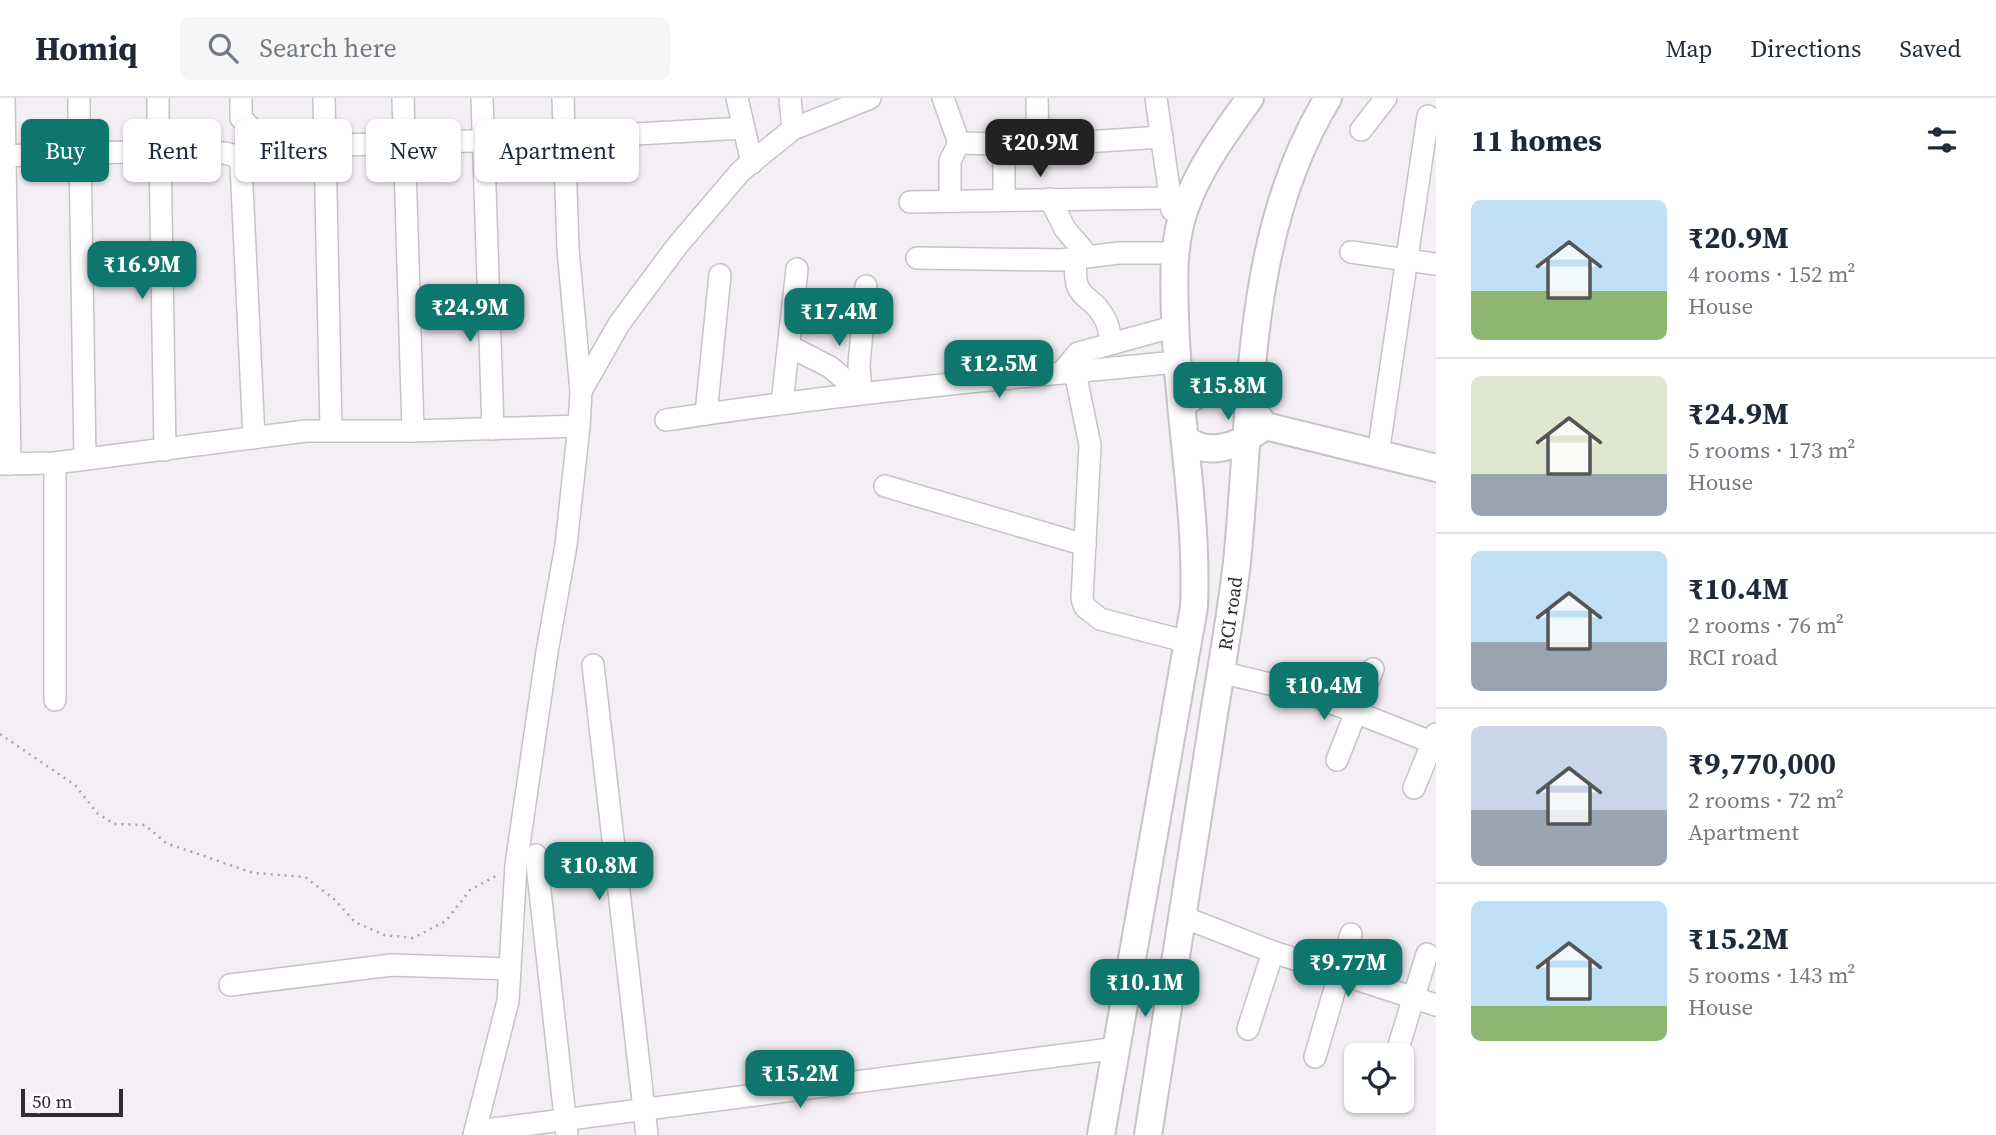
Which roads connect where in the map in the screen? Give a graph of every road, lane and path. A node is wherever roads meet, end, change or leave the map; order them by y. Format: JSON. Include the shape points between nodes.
{"nodes":[{"id":1,"x":4,"y":98,"type":"edge"},
{"id":2,"x":79,"y":98,"type":"edge"},
{"id":3,"x":158,"y":98,"type":"edge"},
{"id":4,"x":241,"y":98,"type":"edge"},
{"id":5,"x":324,"y":98,"type":"edge"},
{"id":6,"x":403,"y":98,"type":"edge"},
{"id":7,"x":482,"y":98,"type":"edge"},
{"id":8,"x":563,"y":98,"type":"edge"},
{"id":9,"x":737,"y":98,"type":"edge"},
{"id":10,"x":790,"y":98,"type":"edge"},
{"id":11,"x":870,"y":98,"type":"edge"},
{"id":12,"x":943,"y":98,"type":"edge"},
{"id":13,"x":1037,"y":98,"type":"edge"},
{"id":14,"x":1156,"y":98,"type":"edge"},
{"id":15,"x":1250,"y":98,"type":"edge"},
{"id":16,"x":1328,"y":98,"type":"edge"},
{"id":17,"x":1386,"y":98,"type":"edge"},
{"id":18,"x":1428,"y":116,"type":"dead end"},
{"id":19,"x":79,"y":119,"type":"edge"},
{"id":20,"x":158,"y":119,"type":"edge"},
{"id":21,"x":242,"y":119,"type":"edge"},
{"id":22,"x":324,"y":119,"type":"edge"},
{"id":23,"x":404,"y":119,"type":"edge"},
{"id":24,"x":482,"y":119,"type":"edge"},
{"id":25,"x":564,"y":119,"type":"edge"},
{"id":26,"x":743,"y":126,"type":"junction"},
{"id":27,"x":793,"y":129,"type":"junction"},
{"id":28,"x":1361,"y":130,"type":"dead end"},
{"id":29,"x":639,"y":133,"type":"edge"},
{"id":30,"x":1162,"y":137,"type":"junction"},
{"id":31,"x":958,"y":143,"type":"junction"},
{"id":32,"x":1004,"y":145,"type":"junction"},
{"id":33,"x":1038,"y":145,"type":"junction"},
{"id":34,"x":221,"y":153,"type":"edge"},
{"id":35,"x":3,"y":155,"type":"edge"},
{"id":36,"x":21,"y":155,"type":"edge"},
{"id":37,"x":752,"y":163,"type":"junction"},
{"id":38,"x":80,"y":182,"type":"edge"},
{"id":39,"x":161,"y":182,"type":"edge"},
{"id":40,"x":325,"y":182,"type":"edge"},
{"id":41,"x":406,"y":182,"type":"edge"},
{"id":42,"x":484,"y":182,"type":"edge"},
{"id":43,"x":566,"y":182,"type":"edge"},
{"id":44,"x":1170,"y":198,"type":"junction"},
{"id":45,"x":1050,"y":199,"type":"junction"},
{"id":46,"x":1004,"y":200,"type":"junction"},
{"id":47,"x":950,"y":201,"type":"junction"},
{"id":48,"x":910,"y":202,"type":"dead end"},
{"id":49,"x":1176,"y":246,"type":"junction"},
{"id":50,"x":1352,"y":252,"type":"dead end"},
{"id":51,"x":917,"y":257,"type":"dead end"},
{"id":52,"x":1083,"y":258,"type":"junction"},
{"id":53,"x":1407,"y":260,"type":"junction"},
{"id":54,"x":1436,"y":264,"type":"edge"},
{"id":55,"x":797,"y":269,"type":"dead end"},
{"id":56,"x":720,"y":275,"type":"dead end"},
{"id":57,"x":866,"y":286,"type":"dead end"},
{"id":58,"x":1175,"y":326,"type":"junction"},
{"id":59,"x":1112,"y":343,"type":"junction"},
{"id":60,"x":789,"y":346,"type":"junction"},
{"id":61,"x":1177,"y":362,"type":"junction"},
{"id":62,"x":1068,"y":372,"type":"junction"},
{"id":63,"x":581,"y":391,"type":"junction"},
{"id":64,"x":861,"y":393,"type":"junction"},
{"id":65,"x":782,"y":403,"type":"junction"},
{"id":66,"x":1248,"y":404,"type":"junction"},
{"id":67,"x":1182,"y":407,"type":"junction"},
{"id":68,"x":706,"y":414,"type":"junction"},
{"id":69,"x":666,"y":420,"type":"dead end"},
{"id":70,"x":579,"y":426,"type":"junction"},
{"id":71,"x":493,"y":429,"type":"junction"},
{"id":72,"x":331,"y":430,"type":"junction"},
{"id":73,"x":413,"y":431,"type":"junction"},
{"id":74,"x":1255,"y":434,"type":"junction"},
{"id":75,"x":254,"y":438,"type":"junction"},
{"id":76,"x":1185,"y":438,"type":"junction"},
{"id":77,"x":165,"y":450,"type":"junction"},
{"id":78,"x":1378,"y":454,"type":"junction"},
{"id":79,"x":85,"y":459,"type":"junction"},
{"id":80,"x":55,"y":463,"type":"junction"},
{"id":81,"x":5,"y":464,"type":"edge"},
{"id":82,"x":1436,"y":468,"type":"edge"},
{"id":83,"x":885,"y":486,"type":"dead end"},
{"id":84,"x":1085,"y":545,"type":"junction"},
{"id":85,"x":1188,"y":642,"type":"junction"},
{"id":86,"x":593,"y":665,"type":"dead end"},
{"id":87,"x":1373,"y":669,"type":"dead end"},
{"id":88,"x":1220,"y":672,"type":"junction"},
{"id":89,"x":55,"y":699,"type":"dead end"},
{"id":90,"x":1356,"y":712,"type":"junction"},
{"id":91,"x":0,"y":734,"type":"edge"},
{"id":92,"x":1435,"y":740,"type":"edge"},
{"id":93,"x":1337,"y":760,"type":"dead end"},
{"id":94,"x":1414,"y":788,"type":"dead end"},
{"id":95,"x":536,"y":855,"type":"dead end"},
{"id":96,"x":516,"y":865,"type":"junction"},
{"id":97,"x":1183,"y":918,"type":"junction"},
{"id":98,"x":1351,"y":934,"type":"dead end"},
{"id":99,"x":1273,"y":952,"type":"junction"},
{"id":100,"x":1427,"y":954,"type":"dead end"},
{"id":101,"x":510,"y":969,"type":"junction"},
{"id":102,"x":1339,"y":974,"type":"junction"},
{"id":103,"x":230,"y":985,"type":"dead end"},
{"id":104,"x":1127,"y":993,"type":"junction"},
{"id":105,"x":1170,"y":998,"type":"junction"},
{"id":106,"x":1414,"y":998,"type":"junction"},
{"id":107,"x":1436,"y":1005,"type":"edge"},
{"id":108,"x":1248,"y":1029,"type":"dead end"},
{"id":109,"x":1400,"y":1043,"type":"edge"},
{"id":110,"x":1118,"y":1048,"type":"junction"},
{"id":111,"x":1315,"y":1057,"type":"dead end"},
{"id":112,"x":645,"y":1109,"type":"junction"},
{"id":113,"x":566,"y":1127,"type":"edge"},
{"id":114,"x":508,"y":1131,"type":"edge"},
{"id":115,"x":476,"y":1133,"type":"edge"},
{"id":116,"x":648,"y":1135,"type":"edge"},
{"id":117,"x":1101,"y":1135,"type":"edge"},
{"id":118,"x":1148,"y":1135,"type":"edge"}],
"edges":[{"from":1,"to":35,"type":"street"},
{"from":2,"to":19,"type":"street"},
{"from":3,"to":20,"type":"street"},
{"from":4,"to":21,"type":"street"},
{"from":5,"to":22,"type":"street"},
{"from":6,"to":23,"type":"street"},
{"from":7,"to":24,"type":"street"},
{"from":8,"to":25,"type":"street"},
{"from":9,"to":26,"type":"street"},
{"from":10,"to":27,"type":"street"},
{"from":11,"to":27,"type":"street"},
{"from":12,"to":31,"type":"street"},
{"from":13,"to":33,"type":"street"},
{"from":14,"to":30,"type":"street"},
{"from":15,"to":49,"type":"main road","via":[[1194,185]]},
{"from":16,"to":66,"type":"main road","via":[[1274,222]]},
{"from":17,"to":28,"type":"street"},
{"from":18,"to":53,"type":"street"},
{"from":26,"to":29,"type":"street"},
{"from":26,"to":37,"type":"street"},
{"from":27,"to":37,"type":"street"},
{"from":30,"to":33,"type":"street"},
{"from":30,"to":44,"type":"street"},
{"from":31,"to":32,"type":"street"},
{"from":31,"to":47,"type":"street","via":[[950,161]]},
{"from":32,"to":33,"type":"street"},
{"from":32,"to":46,"type":"street"},
{"from":34,"to":75,"type":"street","via":[[236,156],[241,164]]},
{"from":35,"to":36,"type":"street"},
{"from":35,"to":81,"type":"street"},
{"from":37,"to":63,"type":"street","via":[[668,257],[619,324]]},
{"from":38,"to":79,"type":"street"},
{"from":39,"to":77,"type":"street"},
{"from":40,"to":72,"type":"street"},
{"from":41,"to":73,"type":"street"},
{"from":42,"to":71,"type":"street"},
{"from":43,"to":63,"type":"street"},
{"from":44,"to":45,"type":"street"},
{"from":44,"to":49,"type":"street"},
{"from":45,"to":46,"type":"street"},
{"from":45,"to":52,"type":"street"},
{"from":46,"to":47,"type":"street"},
{"from":47,"to":48,"type":"street"},
{"from":49,"to":52,"type":"street"},
{"from":49,"to":58,"type":"main road"},
{"from":50,"to":53,"type":"street"},
{"from":51,"to":52,"type":"street"},
{"from":52,"to":59,"type":"street","via":[[1074,277],[1079,293],[1106,321]]},
{"from":53,"to":54,"type":"street"},
{"from":53,"to":78,"type":"street"},
{"from":55,"to":60,"type":"street"},
{"from":56,"to":68,"type":"street"},
{"from":57,"to":64,"type":"street"},
{"from":58,"to":59,"type":"street"},
{"from":58,"to":61,"type":"main road"},
{"from":59,"to":62,"type":"street","via":[[1077,353]]},
{"from":60,"to":64,"type":"street","via":[[830,367]]},
{"from":60,"to":65,"type":"street"},
{"from":61,"to":62,"type":"street"},
{"from":61,"to":67,"type":"main road"},
{"from":62,"to":64,"type":"street"},
{"from":62,"to":84,"type":"street","via":[[1090,445]]},
{"from":63,"to":70,"type":"street"},
{"from":64,"to":65,"type":"street"},
{"from":65,"to":68,"type":"street"},
{"from":66,"to":67,"type":"main road","via":[[1213,390],[1199,391]]},
{"from":66,"to":74,"type":"main road"},
{"from":67,"to":76,"type":"main road"},
{"from":68,"to":69,"type":"street"},
{"from":70,"to":71,"type":"street"},
{"from":70,"to":96,"type":"street","via":[[566,545]]},
{"from":71,"to":73,"type":"street"},
{"from":72,"to":73,"type":"street"},
{"from":72,"to":75,"type":"street"},
{"from":74,"to":76,"type":"main road","via":[[1232,446],[1202,448]]},
{"from":74,"to":78,"type":"main road"},
{"from":74,"to":88,"type":"main road","name":"RCI road"},
{"from":75,"to":77,"type":"street"},
{"from":76,"to":85,"type":"main road","via":[[1196,561]]},
{"from":77,"to":79,"type":"street"},
{"from":78,"to":82,"type":"main road"},
{"from":79,"to":80,"type":"street"},
{"from":80,"to":81,"type":"street"},
{"from":80,"to":89,"type":"street"},
{"from":83,"to":84,"type":"street"},
{"from":84,"to":85,"type":"street","via":[[1082,599],[1091,614]]},
{"from":85,"to":104,"type":"main road"},
{"from":86,"to":112,"type":"street"},
{"from":87,"to":90,"type":"street"},
{"from":88,"to":90,"type":"street","via":[[1307,693]]},
{"from":88,"to":97,"type":"main road","name":"RCI road"},
{"from":90,"to":92,"type":"street"},
{"from":90,"to":93,"type":"street"},
{"from":91,"to":96,"type":"path","via":[[75,785],[97,813],[114,824],[145,825],[166,843],[253,873],[304,877],[355,922],[384,935],[413,939],[446,921],[470,890]]},
{"from":92,"to":94,"type":"street"},
{"from":95,"to":113,"type":"street"},
{"from":96,"to":101,"type":"street"},
{"from":97,"to":99,"type":"street"},
{"from":97,"to":105,"type":"main road","name":"RCI road"},
{"from":98,"to":102,"type":"street"},
{"from":99,"to":102,"type":"street"},
{"from":99,"to":108,"type":"street"},
{"from":100,"to":106,"type":"street"},
{"from":101,"to":103,"type":"street","via":[[392,965]]},
{"from":101,"to":115,"type":"street","via":[[508,1001]]},
{"from":102,"to":106,"type":"street"},
{"from":102,"to":111,"type":"street"},
{"from":104,"to":105,"type":"main road"},
{"from":104,"to":110,"type":"main road"},
{"from":105,"to":118,"type":"main road","name":"RCI road"},
{"from":106,"to":107,"type":"street"},
{"from":106,"to":109,"type":"street"},
{"from":110,"to":112,"type":"street"},
{"from":110,"to":117,"type":"main road"},
{"from":112,"to":113,"type":"street"},
{"from":112,"to":116,"type":"street"},
{"from":113,"to":114,"type":"street"},
{"from":114,"to":115,"type":"street"}]}
